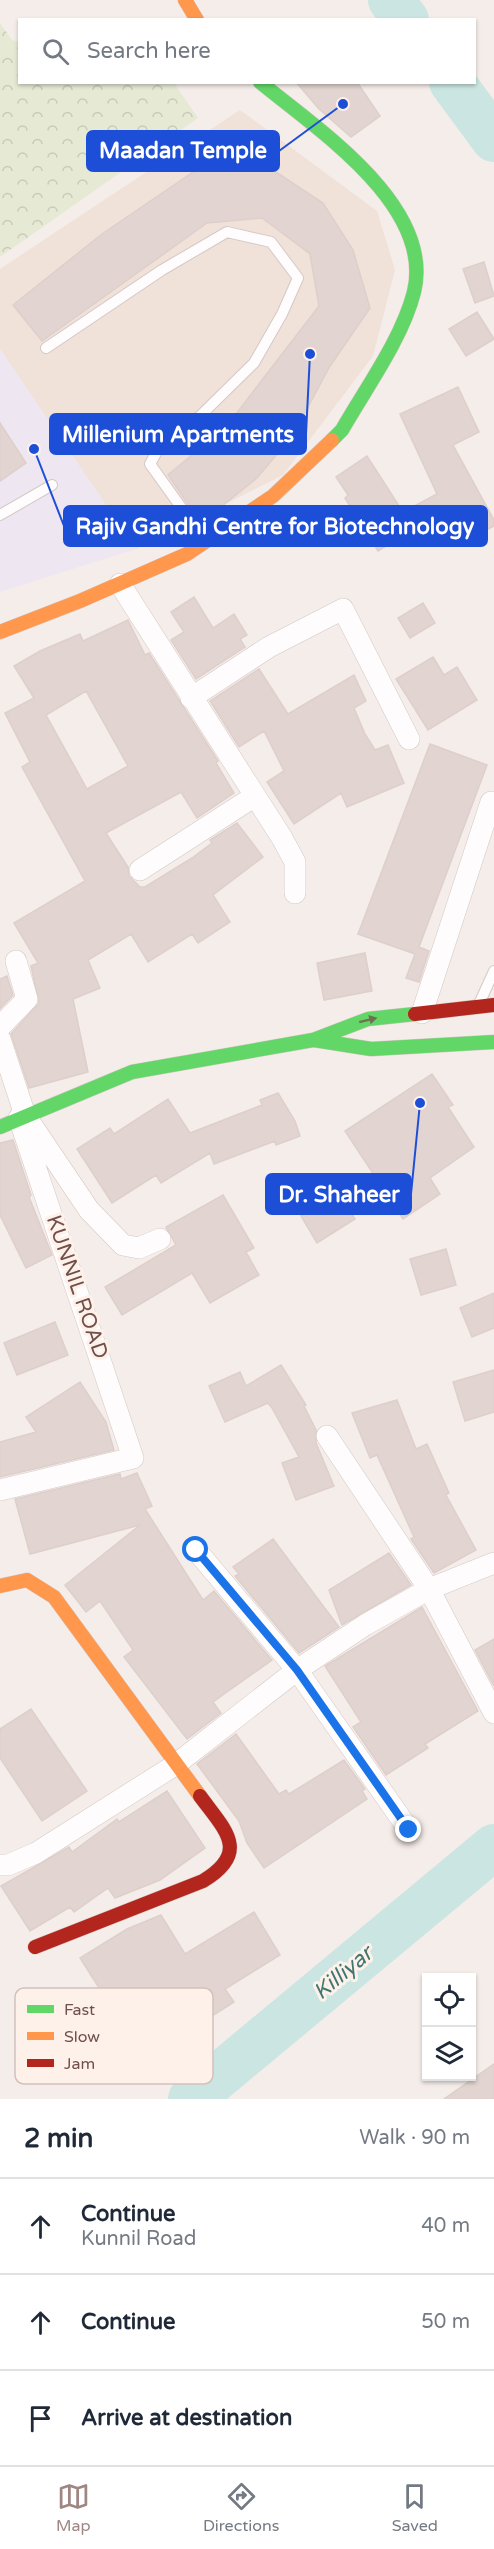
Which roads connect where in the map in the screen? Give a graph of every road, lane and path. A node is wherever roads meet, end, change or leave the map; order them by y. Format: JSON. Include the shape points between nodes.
{"nodes":[{"id":1,"x":185,"y":0,"type":"edge"},
{"id":2,"x":196,"y":18,"type":"edge"},
{"id":3,"x":262,"y":84,"type":"edge"},
{"id":4,"x":46,"y":348,"type":"dead end"},
{"id":5,"x":52,"y":485,"type":"dead end"},
{"id":6,"x":0,"y":515,"type":"edge"},
{"id":7,"x":206,"y":542,"type":"junction"},
{"id":8,"x":120,"y":584,"type":"junction"},
{"id":9,"x":0,"y":632,"type":"edge"},
{"id":10,"x":191,"y":698,"type":"junction"},
{"id":11,"x":409,"y":739,"type":"dead end"},
{"id":12,"x":255,"y":796,"type":"junction"},
{"id":13,"x":491,"y":802,"type":"dead end"},
{"id":14,"x":140,"y":870,"type":"dead end"},
{"id":15,"x":295,"y":893,"type":"dead end"},
{"id":16,"x":16,"y":961,"type":"dead end"},
{"id":17,"x":494,"y":971,"type":"edge"},
{"id":18,"x":494,"y":1005,"type":"edge"},
{"id":19,"x":477,"y":1007,"type":"junction"},
{"id":20,"x":422,"y":1013,"type":"junction"},
{"id":21,"x":0,"y":1027,"type":"edge"},
{"id":22,"x":0,"y":1039,"type":"edge"},
{"id":23,"x":313,"y":1040,"type":"junction"},
{"id":24,"x":491,"y":1042,"type":"edge"},
{"id":25,"x":22,"y":1116,"type":"junction"},
{"id":26,"x":0,"y":1127,"type":"edge"},
{"id":27,"x":160,"y":1239,"type":"dead end"},
{"id":28,"x":327,"y":1436,"type":"dead end"},
{"id":29,"x":0,"y":1490,"type":"edge"},
{"id":30,"x":196,"y":1550,"type":"dead end"},
{"id":31,"x":494,"y":1563,"type":"edge"},
{"id":32,"x":0,"y":1586,"type":"edge"},
{"id":33,"x":429,"y":1589,"type":"junction"},
{"id":34,"x":297,"y":1670,"type":"junction"},
{"id":35,"x":494,"y":1713,"type":"edge"},
{"id":36,"x":175,"y":1765,"type":"junction"},
{"id":37,"x":409,"y":1830,"type":"dead end"},
{"id":38,"x":0,"y":1865,"type":"edge"},
{"id":39,"x":35,"y":1947,"type":"dead end"}],
"edges":[{"from":1,"to":2,"type":"street"},
{"from":3,"to":7,"type":"street","via":[[380,186],[403,221],[416,261],[414,291],[403,323],[342,430],[273,496]]},
{"from":4,"to":7,"type":"lane","via":[[162,270],[227,232],[271,242],[298,279],[282,314],[254,363],[199,417],[160,446],[150,464]]},
{"from":5,"to":6,"type":"lane"},
{"from":7,"to":8,"type":"street"},
{"from":8,"to":9,"type":"street"},
{"from":8,"to":10,"type":"street"},
{"from":10,"to":11,"type":"street","via":[[269,647],[343,609]]},
{"from":10,"to":12,"type":"street"},
{"from":12,"to":14,"type":"street"},
{"from":12,"to":15,"type":"street","via":[[295,862]]},
{"from":13,"to":20,"type":"street"},
{"from":16,"to":21,"type":"street","via":[[27,999]]},
{"from":17,"to":19,"type":"lane"},
{"from":18,"to":19,"type":"street"},
{"from":19,"to":20,"type":"street"},
{"from":23,"to":20,"type":"street","one_way":true,"via":[[368,1018]]},
{"from":22,"to":25,"type":"street","name":"KUNNIL ROAD"},
{"from":23,"to":24,"type":"street","via":[[371,1049]]},
{"from":23,"to":25,"type":"street","via":[[132,1072]]},
{"from":25,"to":26,"type":"street"},
{"from":25,"to":27,"type":"street","via":[[89,1210],[123,1245],[139,1248]]},
{"from":25,"to":29,"type":"street","name":"KUNNIL ROAD","via":[[133,1458]]},
{"from":28,"to":33,"type":"street"},
{"from":30,"to":34,"type":"street"},
{"from":31,"to":33,"type":"street"},
{"from":32,"to":36,"type":"street","via":[[27,1580],[54,1597]]},
{"from":33,"to":34,"type":"street"},
{"from":33,"to":35,"type":"street"},
{"from":34,"to":36,"type":"street"},
{"from":34,"to":37,"type":"street"},
{"from":36,"to":38,"type":"street","via":[[36,1853]]},
{"from":36,"to":39,"type":"street","via":[[226,1831],[233,1844],[231,1857],[219,1872],[203,1881]]}]}
